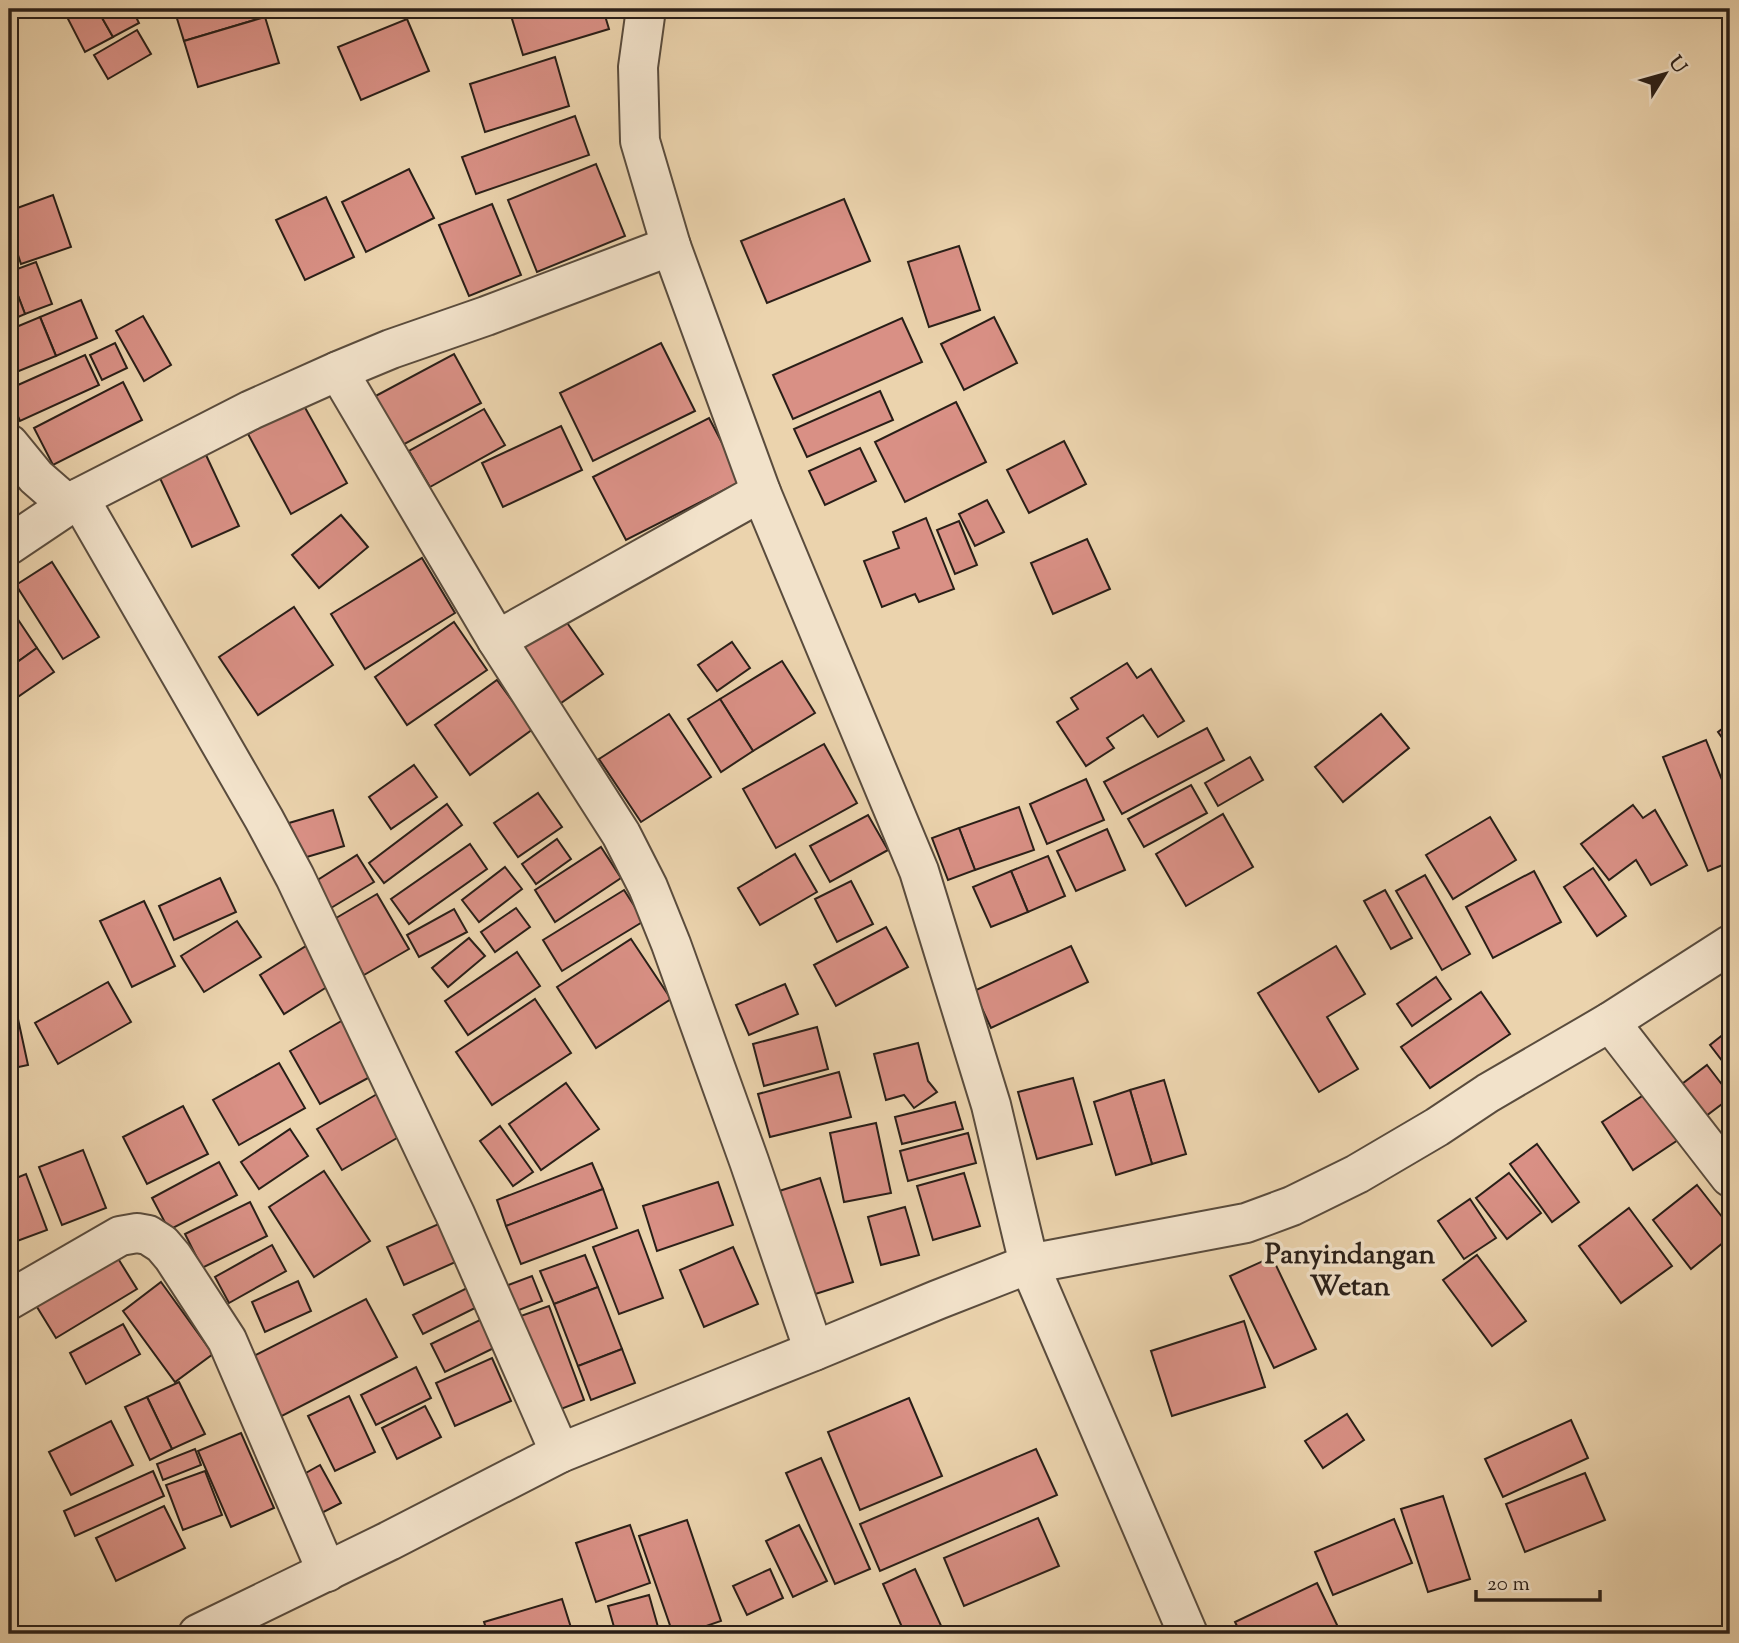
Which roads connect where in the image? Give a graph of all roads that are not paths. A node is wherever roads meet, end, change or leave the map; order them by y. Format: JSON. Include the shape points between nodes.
{"nodes":[{"id":1,"x":646,"y":9,"type":"edge"},
{"id":2,"x":671,"y":246,"type":"junction"},
{"id":3,"x":338,"y":371,"type":"junction"},
{"id":4,"x":9,"y":444,"type":"edge"},
{"id":5,"x":761,"y":492,"type":"junction"},
{"id":6,"x":73,"y":501,"type":"junction"},
{"id":7,"x":9,"y":545,"type":"edge"},
{"id":8,"x":497,"y":640,"type":"junction"},
{"id":9,"x":1730,"y":945,"type":"edge"},
{"id":10,"x":1610,"y":1022,"type":"junction"},
{"id":11,"x":1730,"y":1177,"type":"edge"},
{"id":12,"x":1029,"y":1264,"type":"junction"},
{"id":13,"x":9,"y":1300,"type":"edge"},
{"id":14,"x":814,"y":1351,"type":"junction"},
{"id":15,"x":560,"y":1453,"type":"junction"},
{"id":16,"x":327,"y":1572,"type":"junction"},
{"id":17,"x":198,"y":1634,"type":"edge"},
{"id":18,"x":1188,"y":1634,"type":"edge"}],
"edges":[{"from":1,"to":2,"type":"street","via":[[638,66],[640,141]]},
{"from":2,"to":3,"type":"street"},
{"from":2,"to":5,"type":"street"},
{"from":3,"to":6,"type":"street"},
{"from":3,"to":8,"type":"street"},
{"from":4,"to":6,"type":"street","via":[[36,477]]},
{"from":5,"to":8,"type":"street"},
{"from":5,"to":12,"type":"street","via":[[919,871],[991,1105]]},
{"from":6,"to":7,"type":"street"},
{"from":6,"to":15,"type":"street","via":[[295,877],[455,1214]]},
{"from":8,"to":14,"type":"street","via":[[621,834],[648,887]]},
{"from":9,"to":10,"type":"street"},
{"from":10,"to":11,"type":"street"},
{"from":10,"to":12,"type":"street","via":[[1357,1174],[1292,1206],[1246,1223]]},
{"from":12,"to":14,"type":"street"},
{"from":12,"to":18,"type":"street"},
{"from":13,"to":16,"type":"street","via":[[120,1236],[148,1235],[162,1244],[227,1340]]},
{"from":14,"to":15,"type":"street"},
{"from":15,"to":16,"type":"street"},
{"from":16,"to":17,"type":"street"}]}
